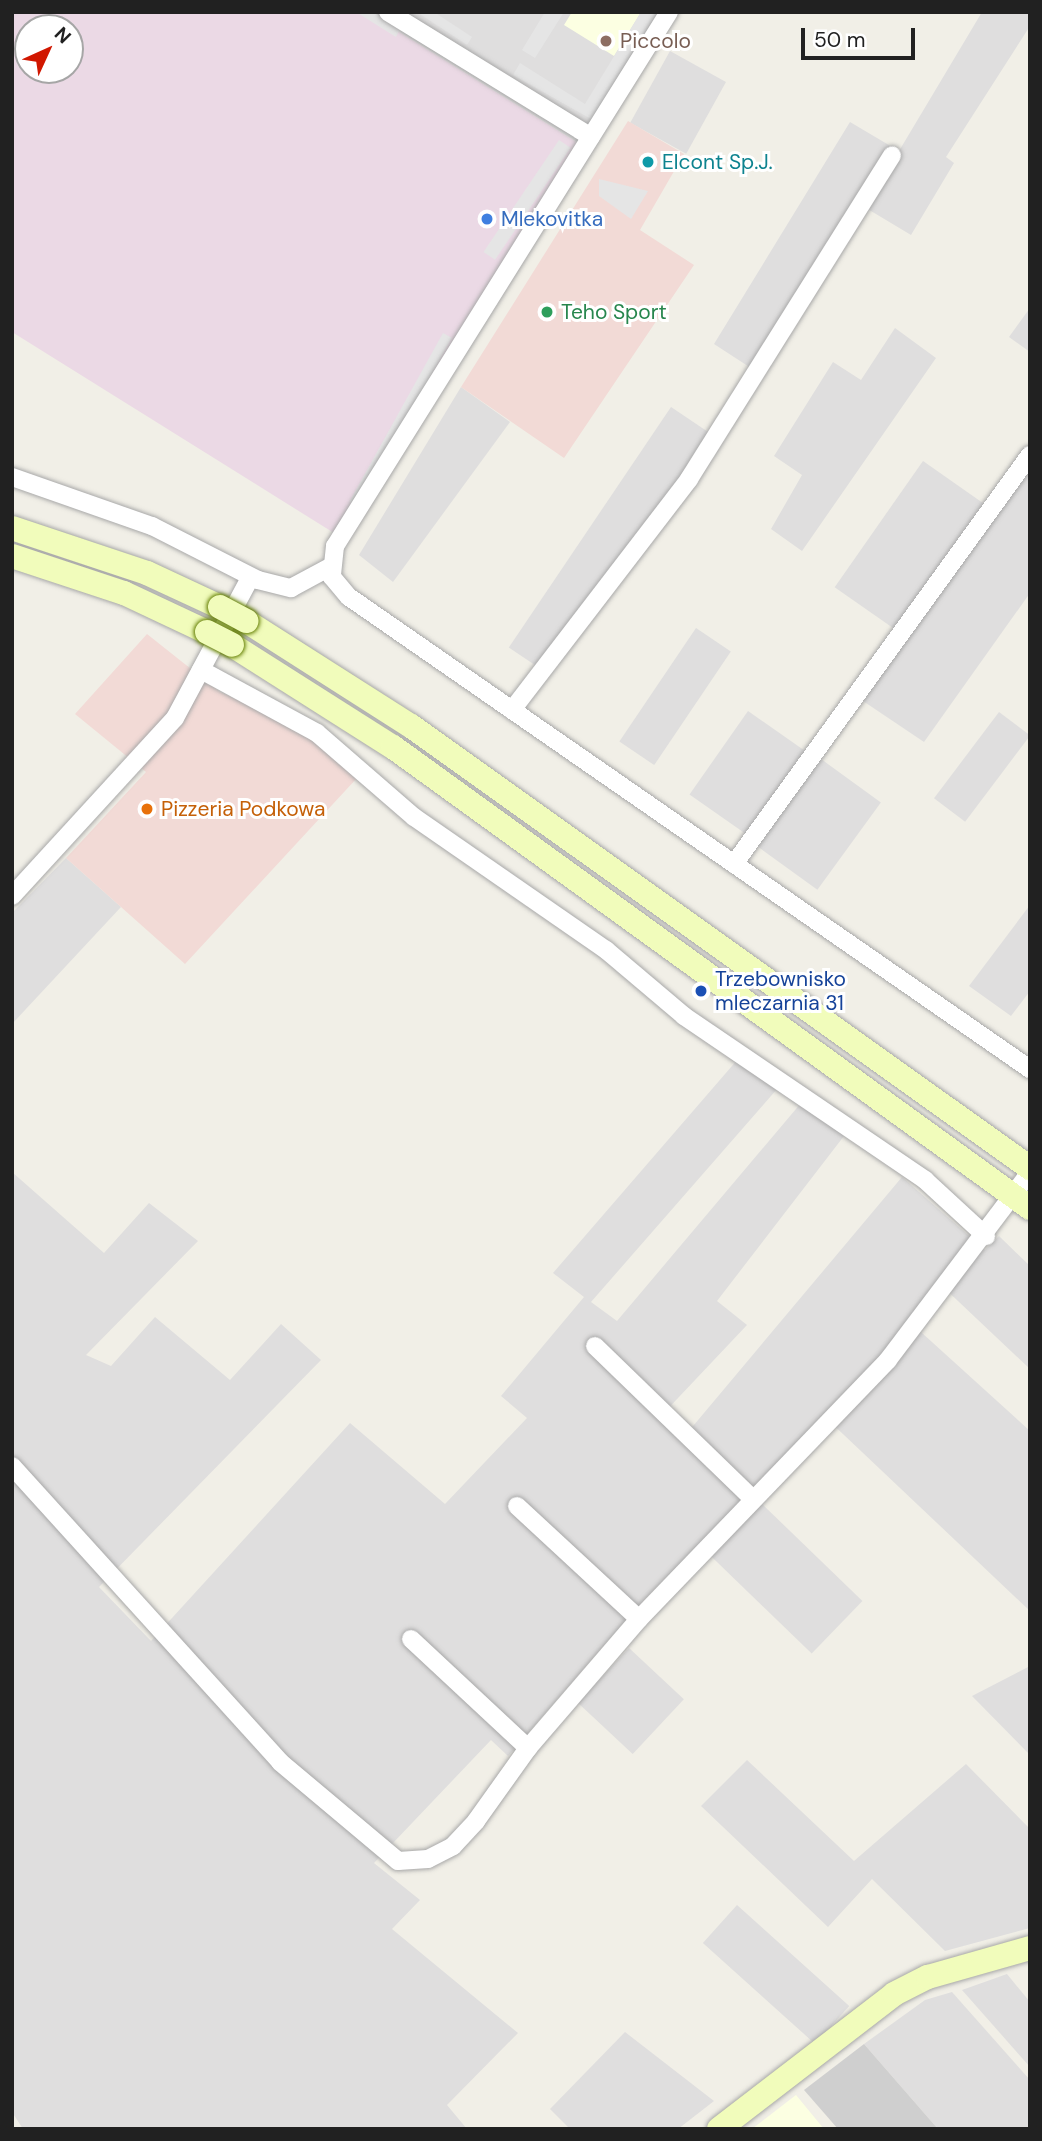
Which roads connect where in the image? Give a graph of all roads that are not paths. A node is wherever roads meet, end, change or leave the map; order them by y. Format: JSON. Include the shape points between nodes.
{"nodes":[{"id":1,"x":388,"y":12,"type":"edge"},
{"id":2,"x":669,"y":12,"type":"edge"},
{"id":3,"x":592,"y":137,"type":"junction"},
{"id":4,"x":892,"y":155,"type":"dead end"},
{"id":5,"x":1030,"y":455,"type":"edge"},
{"id":6,"x":12,"y":477,"type":"edge"},
{"id":7,"x":12,"y":528,"type":"edge"},
{"id":8,"x":12,"y":556,"type":"edge"},
{"id":9,"x":330,"y":567,"type":"junction"},
{"id":10,"x":250,"y":578,"type":"junction"},
{"id":11,"x":201,"y":670,"type":"junction"},
{"id":12,"x":512,"y":710,"type":"junction"},
{"id":13,"x":734,"y":864,"type":"junction"},
{"id":14,"x":12,"y":896,"type":"edge"},
{"id":15,"x":1030,"y":1069,"type":"edge"},
{"id":16,"x":1030,"y":1170,"type":"edge"},
{"id":17,"x":1021,"y":1202,"type":"edge"},
{"id":18,"x":986,"y":1236,"type":"junction"},
{"id":19,"x":595,"y":1346,"type":"dead end"},
{"id":20,"x":12,"y":1466,"type":"edge"},
{"id":21,"x":753,"y":1499,"type":"junction"},
{"id":22,"x":517,"y":1506,"type":"dead end"},
{"id":23,"x":639,"y":1619,"type":"junction"},
{"id":24,"x":411,"y":1639,"type":"dead end"},
{"id":25,"x":528,"y":1748,"type":"junction"},
{"id":26,"x":1030,"y":1948,"type":"edge"},
{"id":27,"x":719,"y":2129,"type":"edge"}],
"edges":[{"from":1,"to":3,"type":"street"},
{"from":2,"to":3,"type":"street"},
{"from":3,"to":9,"type":"street","via":[[335,546]]},
{"from":4,"to":12,"type":"street","via":[[689,479]]},
{"from":5,"to":13,"type":"street"},
{"from":6,"to":10,"type":"street","via":[[152,526]]},
{"from":7,"to":16,"type":"main road","bridge":true,"via":[[135,568],[246,621],[411,726]]},
{"from":8,"to":17,"type":"main road","bridge":true,"via":[[124,593],[207,632],[393,747]]},
{"from":9,"to":10,"type":"street","via":[[290,588]]},
{"from":9,"to":12,"type":"street","via":[[349,597]]},
{"from":10,"to":11,"type":"street"},
{"from":11,"to":14,"type":"street","via":[[153,746]]},
{"from":11,"to":18,"type":"street","via":[[317,733],[414,817],[606,950],[684,1016],[925,1180]]},
{"from":12,"to":13,"type":"street"},
{"from":13,"to":15,"type":"street"},
{"from":16,"to":17,"type":"street"},
{"from":17,"to":18,"type":"street"},
{"from":18,"to":21,"type":"street","via":[[887,1360]]},
{"from":19,"to":21,"type":"street"},
{"from":20,"to":25,"type":"street","via":[[270,1752],[398,1861],[428,1859],[453,1846]]},
{"from":21,"to":23,"type":"street"},
{"from":22,"to":23,"type":"street"},
{"from":23,"to":25,"type":"street"},
{"from":24,"to":25,"type":"street"},
{"from":26,"to":27,"type":"main road","via":[[928,1977],[894,1994]]}]}
